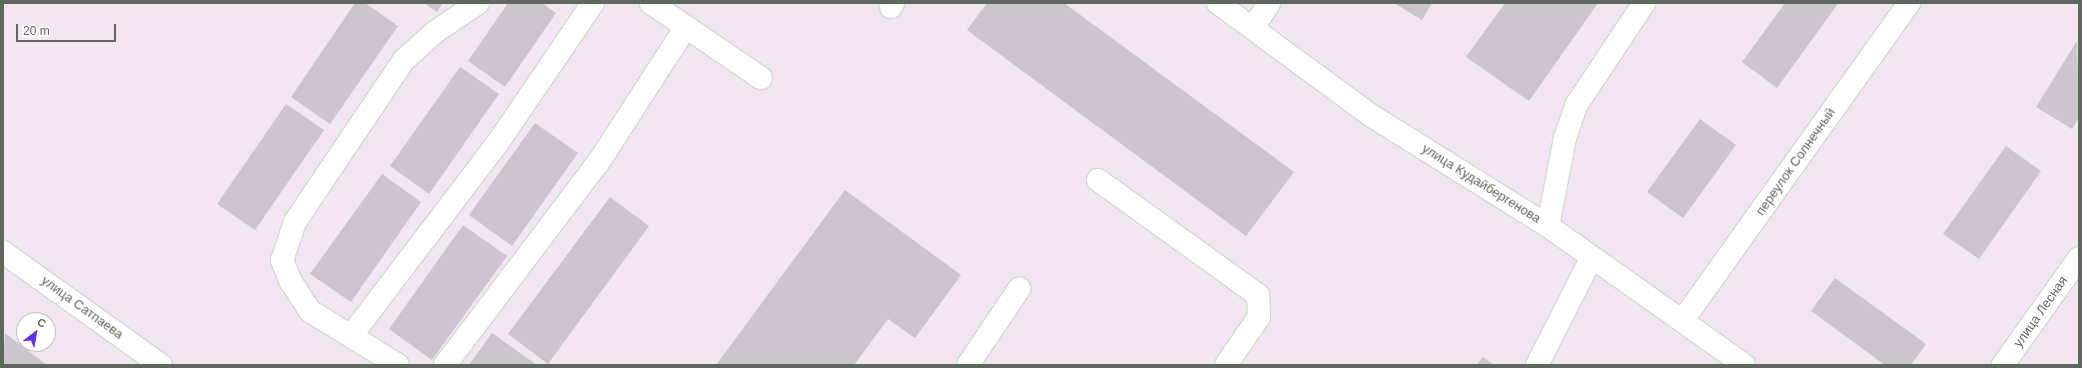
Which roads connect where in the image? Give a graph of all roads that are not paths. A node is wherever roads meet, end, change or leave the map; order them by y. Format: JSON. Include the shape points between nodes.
{"nodes":[{"id":1,"x":478,"y":3,"type":"edge"},
{"id":2,"x":593,"y":3,"type":"edge"},
{"id":3,"x":651,"y":3,"type":"edge"},
{"id":4,"x":1218,"y":3,"type":"edge"},
{"id":5,"x":1269,"y":3,"type":"edge"},
{"id":6,"x":1644,"y":3,"type":"edge"},
{"id":7,"x":1909,"y":3,"type":"edge"},
{"id":8,"x":686,"y":27,"type":"junction"},
{"id":9,"x":1253,"y":28,"type":"junction"},
{"id":10,"x":761,"y":78,"type":"dead end"},
{"id":11,"x":1098,"y":180,"type":"dead end"},
{"id":12,"x":1548,"y":226,"type":"junction"},
{"id":13,"x":3,"y":252,"type":"edge"},
{"id":14,"x":1592,"y":257,"type":"junction"},
{"id":15,"x":2079,"y":258,"type":"edge"},
{"id":16,"x":1019,"y":289,"type":"dead end"},
{"id":17,"x":1683,"y":320,"type":"junction"},
{"id":18,"x":351,"y":336,"type":"junction"},
{"id":19,"x":161,"y":365,"type":"edge"},
{"id":20,"x":398,"y":365,"type":"edge"},
{"id":21,"x":444,"y":365,"type":"edge"},
{"id":22,"x":968,"y":365,"type":"edge"},
{"id":23,"x":1226,"y":365,"type":"edge"},
{"id":24,"x":1537,"y":365,"type":"edge"},
{"id":25,"x":1744,"y":365,"type":"edge"},
{"id":26,"x":2003,"y":365,"type":"edge"}],
"edges":[{"from":1,"to":18,"type":"street","via":[[435,32],[404,60],[295,222],[282,260],[290,280],[310,312]]},
{"from":2,"to":18,"type":"street","via":[[497,144]]},
{"from":3,"to":8,"type":"street"},
{"from":4,"to":9,"type":"street","name":"улица Кудайбергенова"},
{"from":5,"to":9,"type":"street"},
{"from":6,"to":12,"type":"street","via":[[1577,104],[1565,138]]},
{"from":7,"to":17,"type":"street","name":"переулок Солнечный"},
{"from":8,"to":10,"type":"street"},
{"from":8,"to":21,"type":"street","via":[[598,163]]},
{"from":9,"to":12,"type":"street","name":"улица Кудайбергенова","via":[[1372,116]]},
{"from":11,"to":23,"type":"street","via":[[1258,295],[1259,317]]},
{"from":12,"to":14,"type":"street","name":"улица Кудайбергенова"},
{"from":13,"to":19,"type":"street","name":"улица Сатпаева"},
{"from":14,"to":17,"type":"street","name":"улица Кудайбергенова"},
{"from":14,"to":24,"type":"street"},
{"from":15,"to":26,"type":"street","name":"улица Лесная"},
{"from":16,"to":22,"type":"street"},
{"from":17,"to":25,"type":"street","name":"улица Кудайбергенова"},
{"from":18,"to":20,"type":"street"}]}
